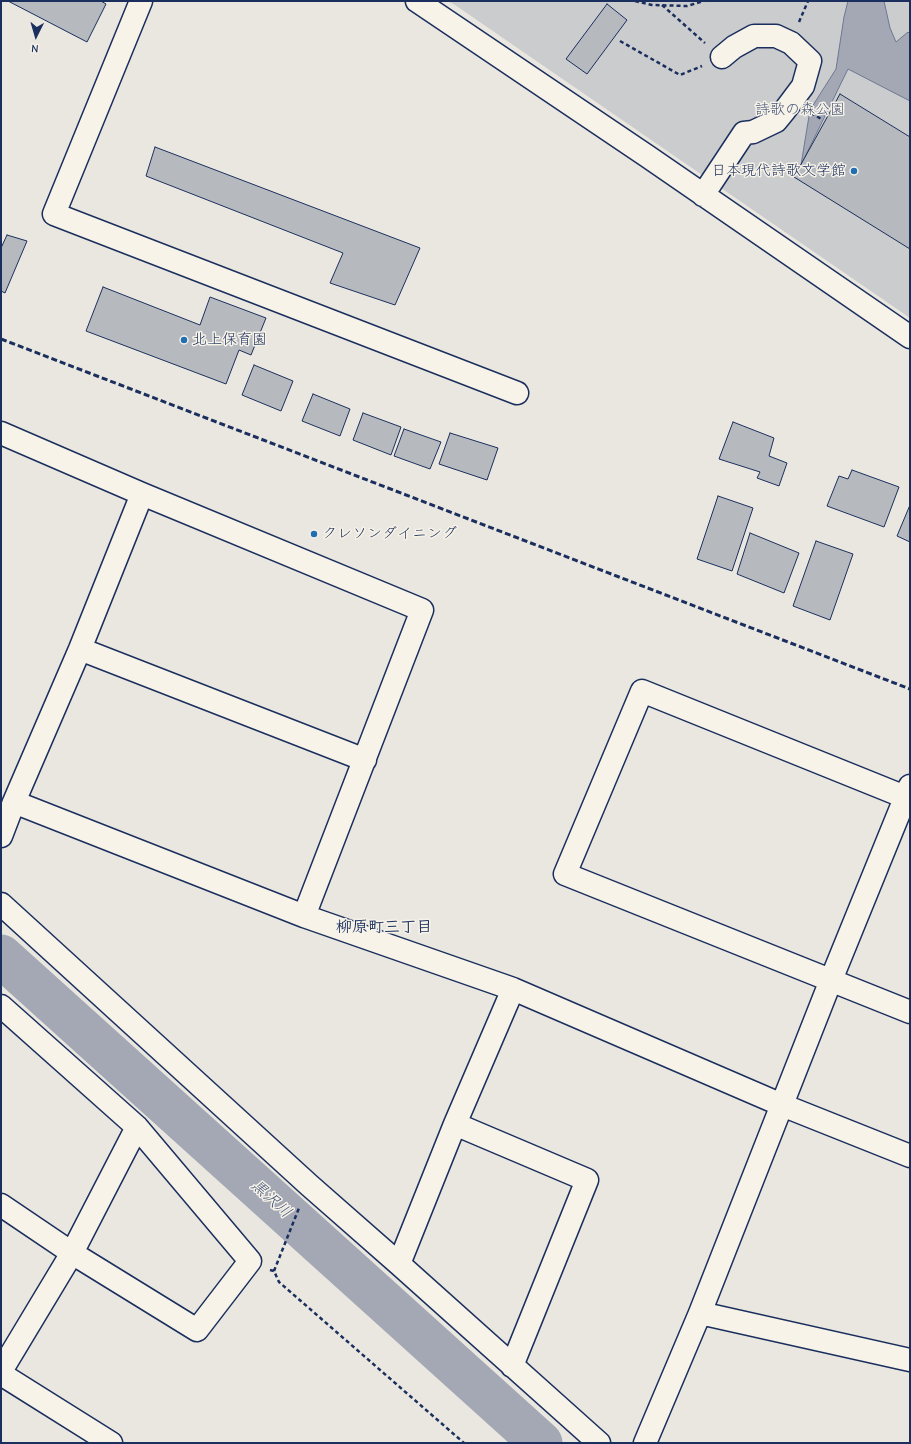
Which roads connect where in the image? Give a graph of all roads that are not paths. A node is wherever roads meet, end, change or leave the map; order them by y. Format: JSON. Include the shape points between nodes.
{"nodes":[{"id":1,"x":141,"y":1,"type":"edge"},
{"id":2,"x":417,"y":1,"type":"edge"},
{"id":3,"x":722,"y":57,"type":"road end"},
{"id":4,"x":703,"y":195,"type":"junction"},
{"id":5,"x":910,"y":337,"type":"edge"},
{"id":6,"x":517,"y":393,"type":"dead end"},
{"id":7,"x":1,"y":433,"type":"edge"},
{"id":8,"x":142,"y":494,"type":"junction"},
{"id":9,"x":80,"y":649,"type":"junction"},
{"id":10,"x":365,"y":760,"type":"junction"},
{"id":11,"x":908,"y":794,"type":"edge"},
{"id":12,"x":14,"y":802,"type":"junction"},
{"id":13,"x":1,"y":836,"type":"edge"},
{"id":14,"x":1,"y":904,"type":"edge"},
{"id":15,"x":304,"y":916,"type":"junction"},
{"id":16,"x":831,"y":980,"type":"junction"},
{"id":17,"x":513,"y":989,"type":"junction"},
{"id":18,"x":1,"y":1006,"type":"edge"},
{"id":19,"x":910,"y":1012,"type":"edge"},
{"id":20,"x":782,"y":1105,"type":"junction"},
{"id":21,"x":455,"y":1124,"type":"junction"},
{"id":22,"x":137,"y":1127,"type":"junction"},
{"id":23,"x":910,"y":1156,"type":"edge"},
{"id":24,"x":1,"y":1206,"type":"edge"},
{"id":25,"x":72,"y":1253,"type":"junction"},
{"id":26,"x":399,"y":1264,"type":"junction"},
{"id":27,"x":700,"y":1313,"type":"junction"},
{"id":28,"x":910,"y":1360,"type":"edge"},
{"id":29,"x":512,"y":1366,"type":"junction"},
{"id":30,"x":1,"y":1372,"type":"edge"},
{"id":31,"x":111,"y":1443,"type":"edge"},
{"id":32,"x":599,"y":1443,"type":"edge"},
{"id":33,"x":645,"y":1443,"type":"edge"}],
"edges":[{"from":1,"to":6,"type":"street","via":[[54,214]]},
{"from":2,"to":4,"type":"street"},
{"from":3,"to":4,"type":"street","via":[[754,36],[776,36],[791,43],[810,61],[803,86],[785,110],[776,121],[753,132],[744,133]]},
{"from":4,"to":5,"type":"street"},
{"from":7,"to":8,"type":"street"},
{"from":8,"to":9,"type":"street"},
{"from":8,"to":10,"type":"street","via":[[422,610]]},
{"from":9,"to":10,"type":"street"},
{"from":9,"to":12,"type":"street"},
{"from":10,"to":15,"type":"street"},
{"from":11,"to":16,"type":"street"},
{"from":11,"to":16,"type":"street","via":[[642,691],[565,874]]},
{"from":12,"to":13,"type":"street"},
{"from":12,"to":15,"type":"street"},
{"from":14,"to":26,"type":"street"},
{"from":15,"to":17,"type":"street"},
{"from":16,"to":19,"type":"street"},
{"from":16,"to":20,"type":"street"},
{"from":17,"to":20,"type":"street"},
{"from":17,"to":21,"type":"street"},
{"from":18,"to":22,"type":"street"},
{"from":20,"to":23,"type":"street"},
{"from":20,"to":27,"type":"street"},
{"from":21,"to":26,"type":"street"},
{"from":21,"to":29,"type":"street","via":[[587,1180]]},
{"from":22,"to":25,"type":"street"},
{"from":22,"to":25,"type":"street","via":[[250,1261],[198,1330]]},
{"from":24,"to":25,"type":"street"},
{"from":25,"to":30,"type":"street"},
{"from":26,"to":29,"type":"street"},
{"from":27,"to":28,"type":"street"},
{"from":27,"to":33,"type":"street"},
{"from":29,"to":32,"type":"street"},
{"from":30,"to":31,"type":"street"}]}
